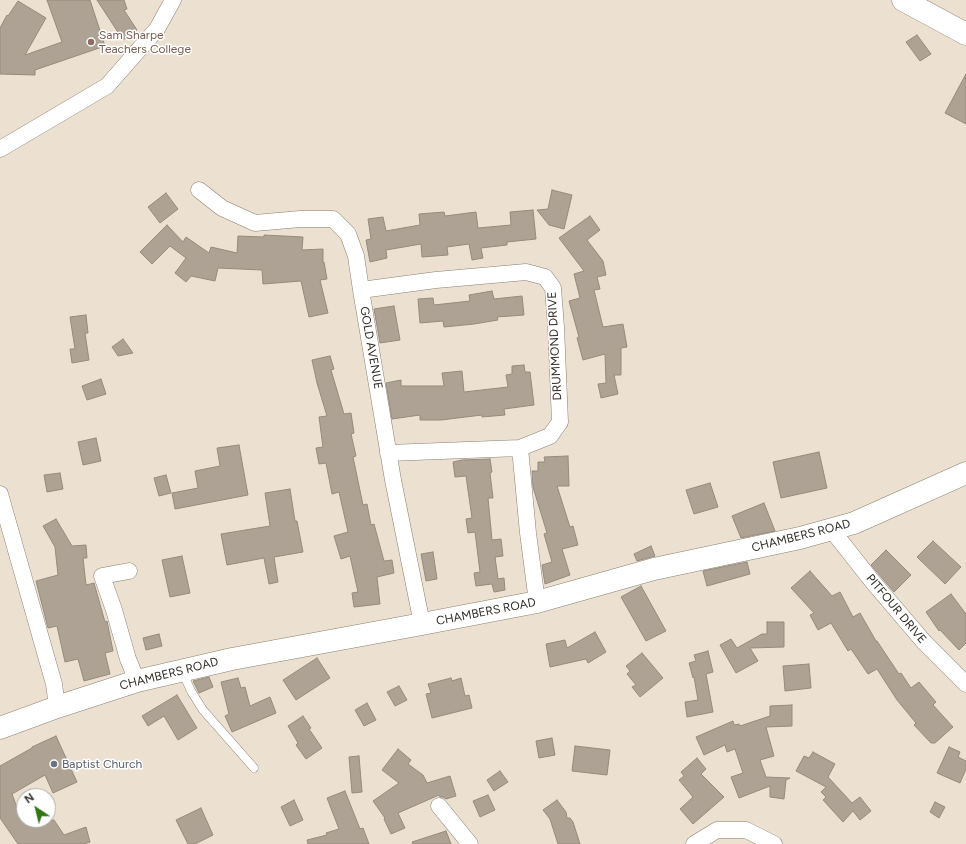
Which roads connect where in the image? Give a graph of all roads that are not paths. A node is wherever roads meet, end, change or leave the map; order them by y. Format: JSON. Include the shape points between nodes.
{"nodes":[{"id":1,"x":173,"y":0,"type":"edge"},
{"id":2,"x":903,"y":0,"type":"edge"},
{"id":3,"x":966,"y":34,"type":"edge"},
{"id":4,"x":0,"y":149,"type":"edge"},
{"id":5,"x":199,"y":190,"type":"dead end"},
{"id":6,"x":361,"y":290,"type":"junction"},
{"id":7,"x":520,"y":448,"type":"junction"},
{"id":8,"x":388,"y":452,"type":"junction"},
{"id":9,"x":966,"y":473,"type":"edge"},
{"id":10,"x":0,"y":494,"type":"edge"},
{"id":11,"x":831,"y":529,"type":"junction"},
{"id":12,"x":129,"y":571,"type":"dead end"},
{"id":13,"x":537,"y":602,"type":"junction"},
{"id":14,"x":422,"y":624,"type":"junction"},
{"id":15,"x":181,"y":670,"type":"junction"},
{"id":16,"x":137,"y":681,"type":"junction"},
{"id":17,"x":966,"y":684,"type":"edge"},
{"id":18,"x":57,"y":707,"type":"junction"},
{"id":19,"x":0,"y":728,"type":"edge"},
{"id":20,"x":254,"y":768,"type":"dead end"},
{"id":21,"x":439,"y":806,"type":"dead end"},
{"id":22,"x":470,"y":844,"type":"edge"},
{"id":23,"x":694,"y":844,"type":"edge"},
{"id":24,"x":774,"y":844,"type":"edge"}],
"edges":[{"from":1,"to":4,"type":"street","via":[[157,30],[107,86]]},
{"from":2,"to":3,"type":"street"},
{"from":5,"to":6,"type":"street","name":"GOLD AVENUE","via":[[222,208],[255,223],[333,219],[348,234],[356,256]]},
{"from":6,"to":7,"type":"street","name":"DRUMMOND DRIVE","via":[[526,272],[545,277],[553,288],[560,422],[550,436]]},
{"from":6,"to":8,"type":"street","name":"GOLD AVENUE"},
{"from":7,"to":8,"type":"street","name":"DRUMMOND DRIVE"},
{"from":7,"to":13,"type":"street"},
{"from":8,"to":14,"type":"street","name":"GOLD AVENUE"},
{"from":9,"to":11,"type":"street","name":"CHAMBERS ROAD","via":[[854,523]]},
{"from":10,"to":18,"type":"street","via":[[54,684]]},
{"from":11,"to":13,"type":"street","name":"CHAMBERS ROAD","via":[[654,569]]},
{"from":11,"to":17,"type":"street","name":"PITFOUR DRIVE","via":[[924,642]]},
{"from":12,"to":16,"type":"street","via":[[102,576]]},
{"from":13,"to":14,"type":"street","name":"CHAMBERS ROAD"},
{"from":14,"to":15,"type":"street","name":"CHAMBERS ROAD"},
{"from":15,"to":16,"type":"street","name":"CHAMBERS ROAD"},
{"from":15,"to":20,"type":"lane","via":[[203,710]]},
{"from":16,"to":18,"type":"street","name":"CHAMBERS ROAD"},
{"from":18,"to":19,"type":"street","name":"CHAMBERS ROAD"},
{"from":21,"to":22,"type":"street"},
{"from":23,"to":24,"type":"street","via":[[716,830],[746,830]]}]}
